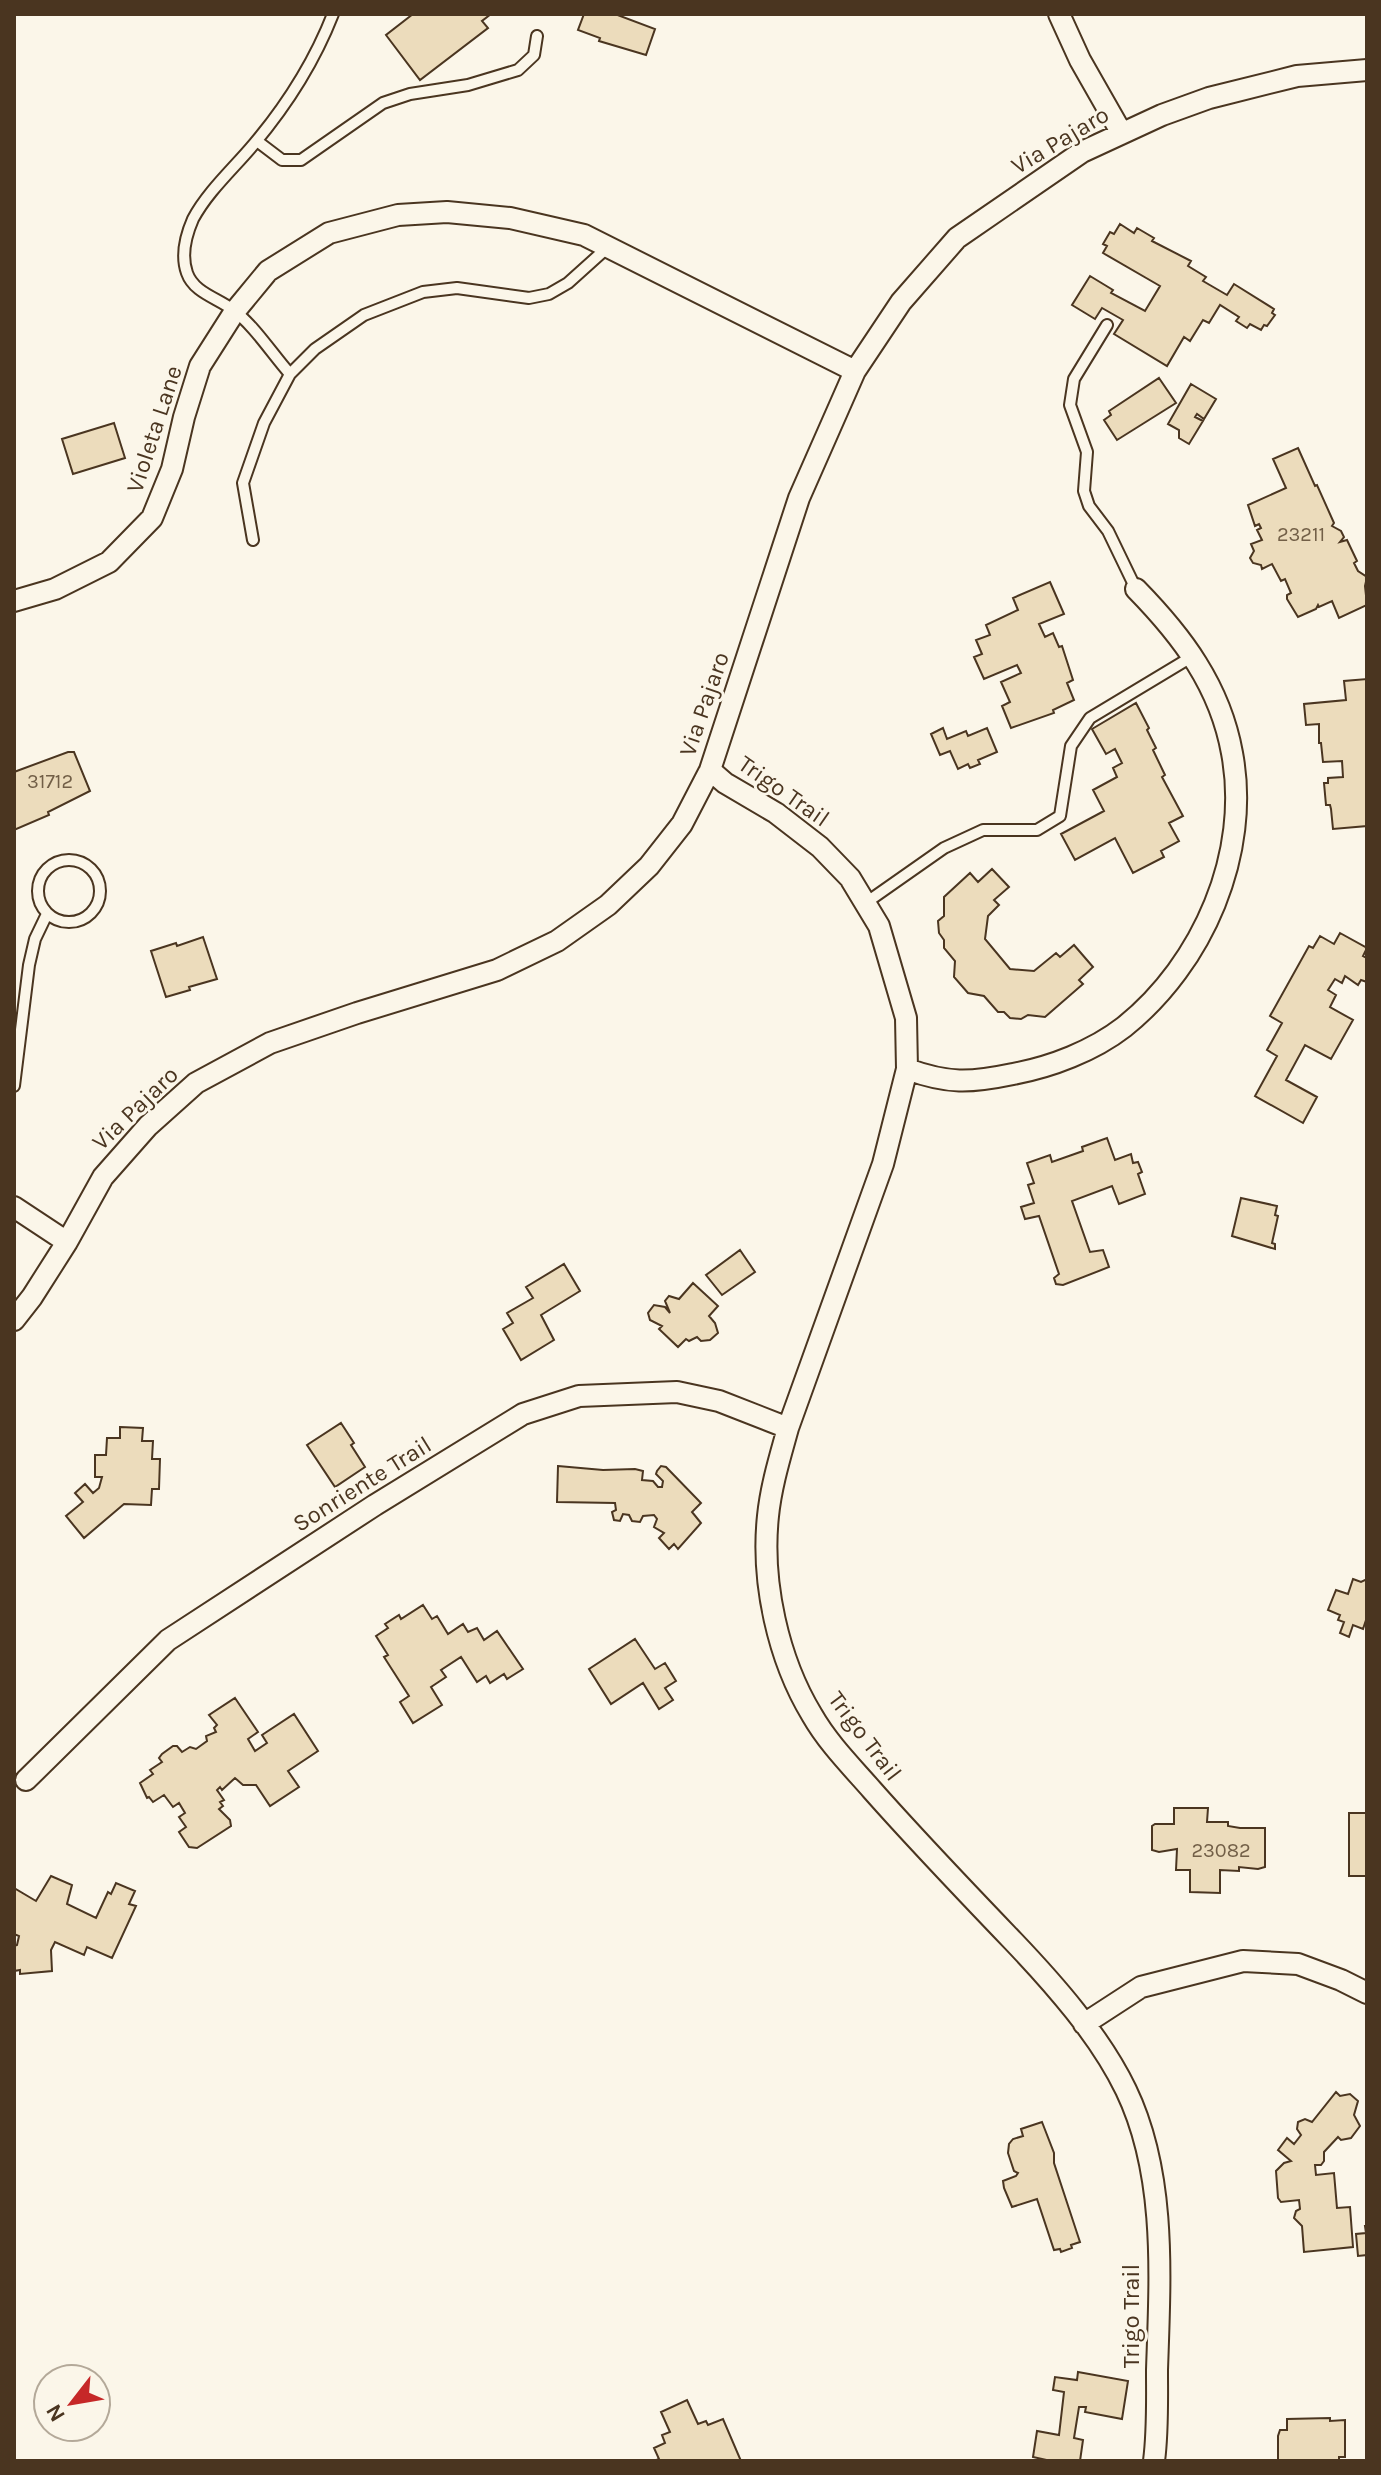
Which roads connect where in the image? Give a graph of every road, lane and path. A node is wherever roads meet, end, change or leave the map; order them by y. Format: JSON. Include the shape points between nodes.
{"nodes":[{"id":1,"x":333,"y":14,"type":"edge"},
{"id":2,"x":1059,"y":14,"type":"edge"},
{"id":3,"x":537,"y":36,"type":"dead end"},
{"id":4,"x":1367,"y":70,"type":"edge"},
{"id":5,"x":1121,"y":132,"type":"junction"},
{"id":6,"x":257,"y":141,"type":"junction"},
{"id":7,"x":608,"y":247,"type":"junction"},
{"id":8,"x":235,"y":311,"type":"junction"},
{"id":9,"x":1107,"y":325,"type":"dead end"},
{"id":10,"x":855,"y":371,"type":"junction"},
{"id":11,"x":290,"y":374,"type":"junction"},
{"id":12,"x":253,"y":540,"type":"dead end"},
{"id":13,"x":1136,"y":589,"type":"joint"},
{"id":14,"x":14,"y":601,"type":"edge"},
{"id":15,"x":1193,"y":656,"type":"junction"},
{"id":16,"x":710,"y":770,"type":"junction"},
{"id":17,"x":867,"y":902,"type":"junction"},
{"id":18,"x":47,"y":914,"type":"junction"},
{"id":19,"x":907,"y":1069,"type":"junction"},
{"id":20,"x":14,"y":1086,"type":"edge"},
{"id":21,"x":14,"y":1207,"type":"edge"},
{"id":22,"x":67,"y":1242,"type":"junction"},
{"id":23,"x":14,"y":1320,"type":"edge"},
{"id":24,"x":788,"y":1428,"type":"junction"},
{"id":25,"x":26,"y":1780,"type":"dead end"},
{"id":26,"x":1367,"y":1993,"type":"edge"},
{"id":27,"x":1084,"y":2024,"type":"junction"},
{"id":28,"x":1154,"y":2461,"type":"edge"}],
"edges":[{"from":1,"to":6,"type":"lane","via":[[323,41]]},
{"from":2,"to":5,"type":"street"},
{"from":3,"to":6,"type":"lane","via":[[534,55],[518,70],[383,103],[301,160],[282,160]]},
{"from":4,"to":5,"type":"street","name":"Via Pajaro","via":[[1297,76],[1209,98]]},
{"from":5,"to":10,"type":"street","name":"Via Pajaro","via":[[1082,152],[957,238],[901,302]]},
{"from":6,"to":8,"type":"lane","via":[[207,199],[184,249],[187,274],[199,289]]},
{"from":7,"to":8,"type":"street","name":"Violeta Lane","via":[[584,235],[510,218],[447,212],[398,215],[329,233],[268,271]]},
{"from":7,"to":10,"type":"street","name":"Violeta Lane"},
{"from":7,"to":11,"type":"lane","via":[[549,294],[529,298],[457,288],[423,292],[364,315]]},
{"from":8,"to":11,"type":"lane"},
{"from":8,"to":14,"type":"street","name":"Violeta Lane","via":[[200,366],[172,469],[152,518],[109,562],[55,589]]},
{"from":9,"to":13,"type":"lane","via":[[1074,379],[1070,405],[1087,452],[1084,491],[1089,506],[1108,531]]},
{"from":10,"to":16,"type":"street","name":"Via Pajaro","via":[[799,498]]},
{"from":11,"to":12,"type":"lane","via":[[264,423],[243,483]]},
{"from":13,"to":15,"type":"street"},
{"from":15,"to":17,"type":"lane","via":[[1090,718],[1071,746],[1060,816],[1037,830],[983,830],[944,848]]},
{"from":15,"to":19,"type":"street","via":[[1225,722],[1236,819],[1221,889],[1191,951],[1123,1027],[1063,1059],[965,1082]]},
{"from":16,"to":17,"type":"street","name":"Trigo Trail","via":[[820,847]]},
{"from":16,"to":22,"type":"street","name":"Via Pajaro","via":[[682,824],[649,866],[608,905],[557,941],[497,970],[270,1043],[196,1083],[103,1177]]},
{"from":17,"to":19,"type":"street","name":"Trigo Trail","via":[[906,1018]]},
{"from":18,"to":18,"type":"lane","via":[[69,923],[91,913],[100,891],[91,869],[68,860],[46,869],[37,892]]},
{"from":18,"to":20,"type":"lane","via":[[29,965]]},
{"from":19,"to":24,"type":"street","name":"Trigo Trail","via":[[883,1164]]},
{"from":21,"to":22,"type":"street"},
{"from":22,"to":23,"type":"street","name":"Via Pajaro"},
{"from":24,"to":25,"type":"street","name":"Sonriente Trail","via":[[719,1401],[677,1392],[579,1396],[523,1414],[168,1640]]},
{"from":24,"to":27,"type":"street","name":"Trigo Trail","via":[[768,1518],[768,1562],[786,1660],[811,1714],[836,1750]]},
{"from":26,"to":27,"type":"street","via":[[1298,1964],[1243,1961],[1141,1987]]},
{"from":27,"to":28,"type":"street","name":"Trigo Trail","via":[[1125,2088],[1148,2155],[1157,2216]]}]}
